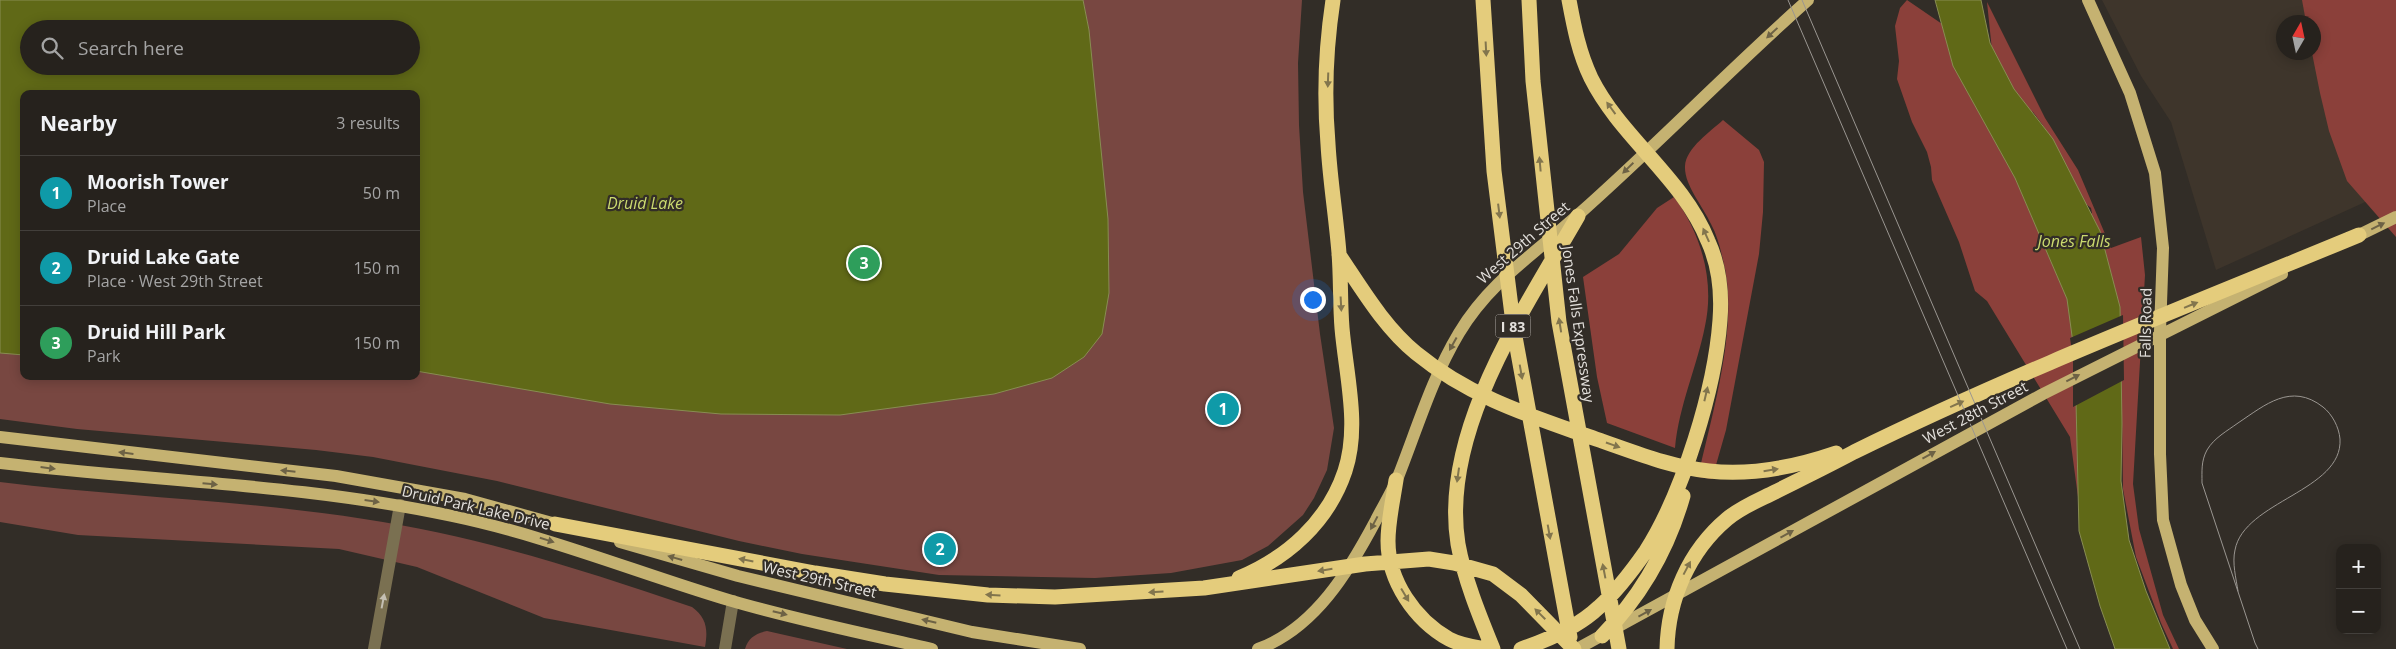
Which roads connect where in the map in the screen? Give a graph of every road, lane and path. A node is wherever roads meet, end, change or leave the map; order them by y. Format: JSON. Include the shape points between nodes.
{"nodes":[{"id":1,"x":1333,"y":0,"type":"edge"},
{"id":2,"x":1483,"y":0,"type":"edge"},
{"id":3,"x":1529,"y":0,"type":"edge"},
{"id":4,"x":1568,"y":0,"type":"edge"},
{"id":5,"x":1808,"y":0,"type":"edge"},
{"id":6,"x":2088,"y":0,"type":"edge"},
{"id":7,"x":1578,"y":216,"type":"junction"},
{"id":8,"x":2396,"y":217,"type":"edge"},
{"id":9,"x":2359,"y":235,"type":"junction"},
{"id":10,"x":1339,"y":255,"type":"junction"},
{"id":11,"x":1897,"y":432,"type":"junction"},
{"id":12,"x":0,"y":437,"type":"edge"},
{"id":13,"x":1694,"y":441,"type":"junction"},
{"id":14,"x":0,"y":463,"type":"edge"},
{"id":15,"x":1396,"y":480,"type":"junction"},
{"id":16,"x":400,"y":505,"type":"junction"},
{"id":17,"x":555,"y":524,"type":"junction"},
{"id":18,"x":1220,"y":586,"type":"junction"},
{"id":19,"x":733,"y":601,"type":"junction"},
{"id":20,"x":1602,"y":636,"type":"junction"},
{"id":21,"x":374,"y":649,"type":"edge"},
{"id":22,"x":725,"y":649,"type":"edge"},
{"id":23,"x":932,"y":649,"type":"edge"},
{"id":24,"x":1080,"y":649,"type":"edge"},
{"id":25,"x":1258,"y":649,"type":"edge"},
{"id":26,"x":1486,"y":649,"type":"edge"},
{"id":27,"x":1493,"y":649,"type":"edge"},
{"id":28,"x":1521,"y":649,"type":"edge"},
{"id":29,"x":1574,"y":649,"type":"edge"},
{"id":30,"x":1619,"y":649,"type":"edge"},
{"id":31,"x":1667,"y":649,"type":"edge"},
{"id":32,"x":2214,"y":649,"type":"edge"}],
"edges":[{"from":1,"to":10,"type":"highway","one_way":true,"via":[[1327,120]]},
{"from":2,"to":29,"type":"highway","number":"I 83","one_way":true,"via":[[1494,171],[1512,322]]},
{"from":30,"to":3,"type":"highway","name":"Jones Falls Expressway","one_way":true,"via":[[1559,322],[1541,172]]},
{"from":13,"to":4,"type":"highway","one_way":true,"via":[[1716,352],[1720,320],[1716,262],[1697,214],[1624,125],[1592,79],[1582,56]]},
{"from":5,"to":7,"type":"main road","name":"West 29th Street","one_way":true},
{"from":6,"to":32,"type":"main road","name":"Falls Road","via":[[2130,93],[2155,173],[2163,248],[2160,425],[2163,520],[2181,585],[2195,620]]},
{"from":7,"to":15,"type":"main road","name":"West 29th Street","one_way":true,"via":[[1519,264],[1479,303],[1442,364]]},
{"from":7,"to":27,"type":"highway","one_way":true,"via":[[1508,340],[1468,427],[1457,475],[1458,545]]},
{"from":9,"to":8,"type":"main road","name":"West 28th Street","one_way":true},
{"from":11,"to":9,"type":"highway","one_way":true,"via":[[2049,364]]},
{"from":20,"to":9,"type":"main road","name":"West 28th Street","one_way":true,"via":[[2043,394]]},
{"from":10,"to":11,"type":"highway","one_way":true,"via":[[1388,324],[1415,352],[1473,392],[1506,408],[1675,466],[1756,472],[1794,466]]},
{"from":10,"to":18,"type":"highway","one_way":true,"via":[[1351,420],[1351,446],[1345,471],[1327,507],[1302,539],[1254,572]]},
{"from":31,"to":11,"type":"highway","one_way":true,"via":[[1685,570],[1702,545],[1729,517],[1752,502]]},
{"from":17,"to":12,"type":"main road","name":"Druid Park Lake Drive","one_way":true,"via":[[464,498],[336,476]]},
{"from":13,"to":20,"type":"highway","via":[[1688,478],[1670,533],[1644,585]]},
{"from":13,"to":28,"type":"highway","via":[[1665,515],[1624,581],[1585,619]]},
{"from":14,"to":16,"type":"main road","name":"Druid Park Lake Drive","one_way":true,"via":[[304,492]]},
{"from":15,"to":25,"type":"main road","name":"West 29th Street","one_way":true,"via":[[1353,560],[1329,596],[1303,622]]},
{"from":15,"to":26,"type":"highway","one_way":true,"via":[[1388,541],[1396,579],[1418,614],[1432,628],[1450,640]]},
{"from":16,"to":19,"type":"main road","name":"Druid Park Lake Drive","one_way":true,"via":[[506,528]]},
{"from":21,"to":16,"type":"street","one_way":true},
{"from":18,"to":17,"type":"highway","one_way":true,"via":[[1054,597],[988,595],[815,573]]},
{"from":24,"to":17,"type":"main road","name":"West 29th Street","one_way":true,"via":[[972,632],[738,576]]},
{"from":29,"to":18,"type":"highway","one_way":true,"via":[[1521,596],[1493,574],[1454,562],[1399,560]]},
{"from":19,"to":22,"type":"street"},
{"from":19,"to":23,"type":"main road","name":"Druid Park Lake Drive","one_way":true},
{"from":20,"to":29,"type":"main road","name":"West 28th Street"}]}
